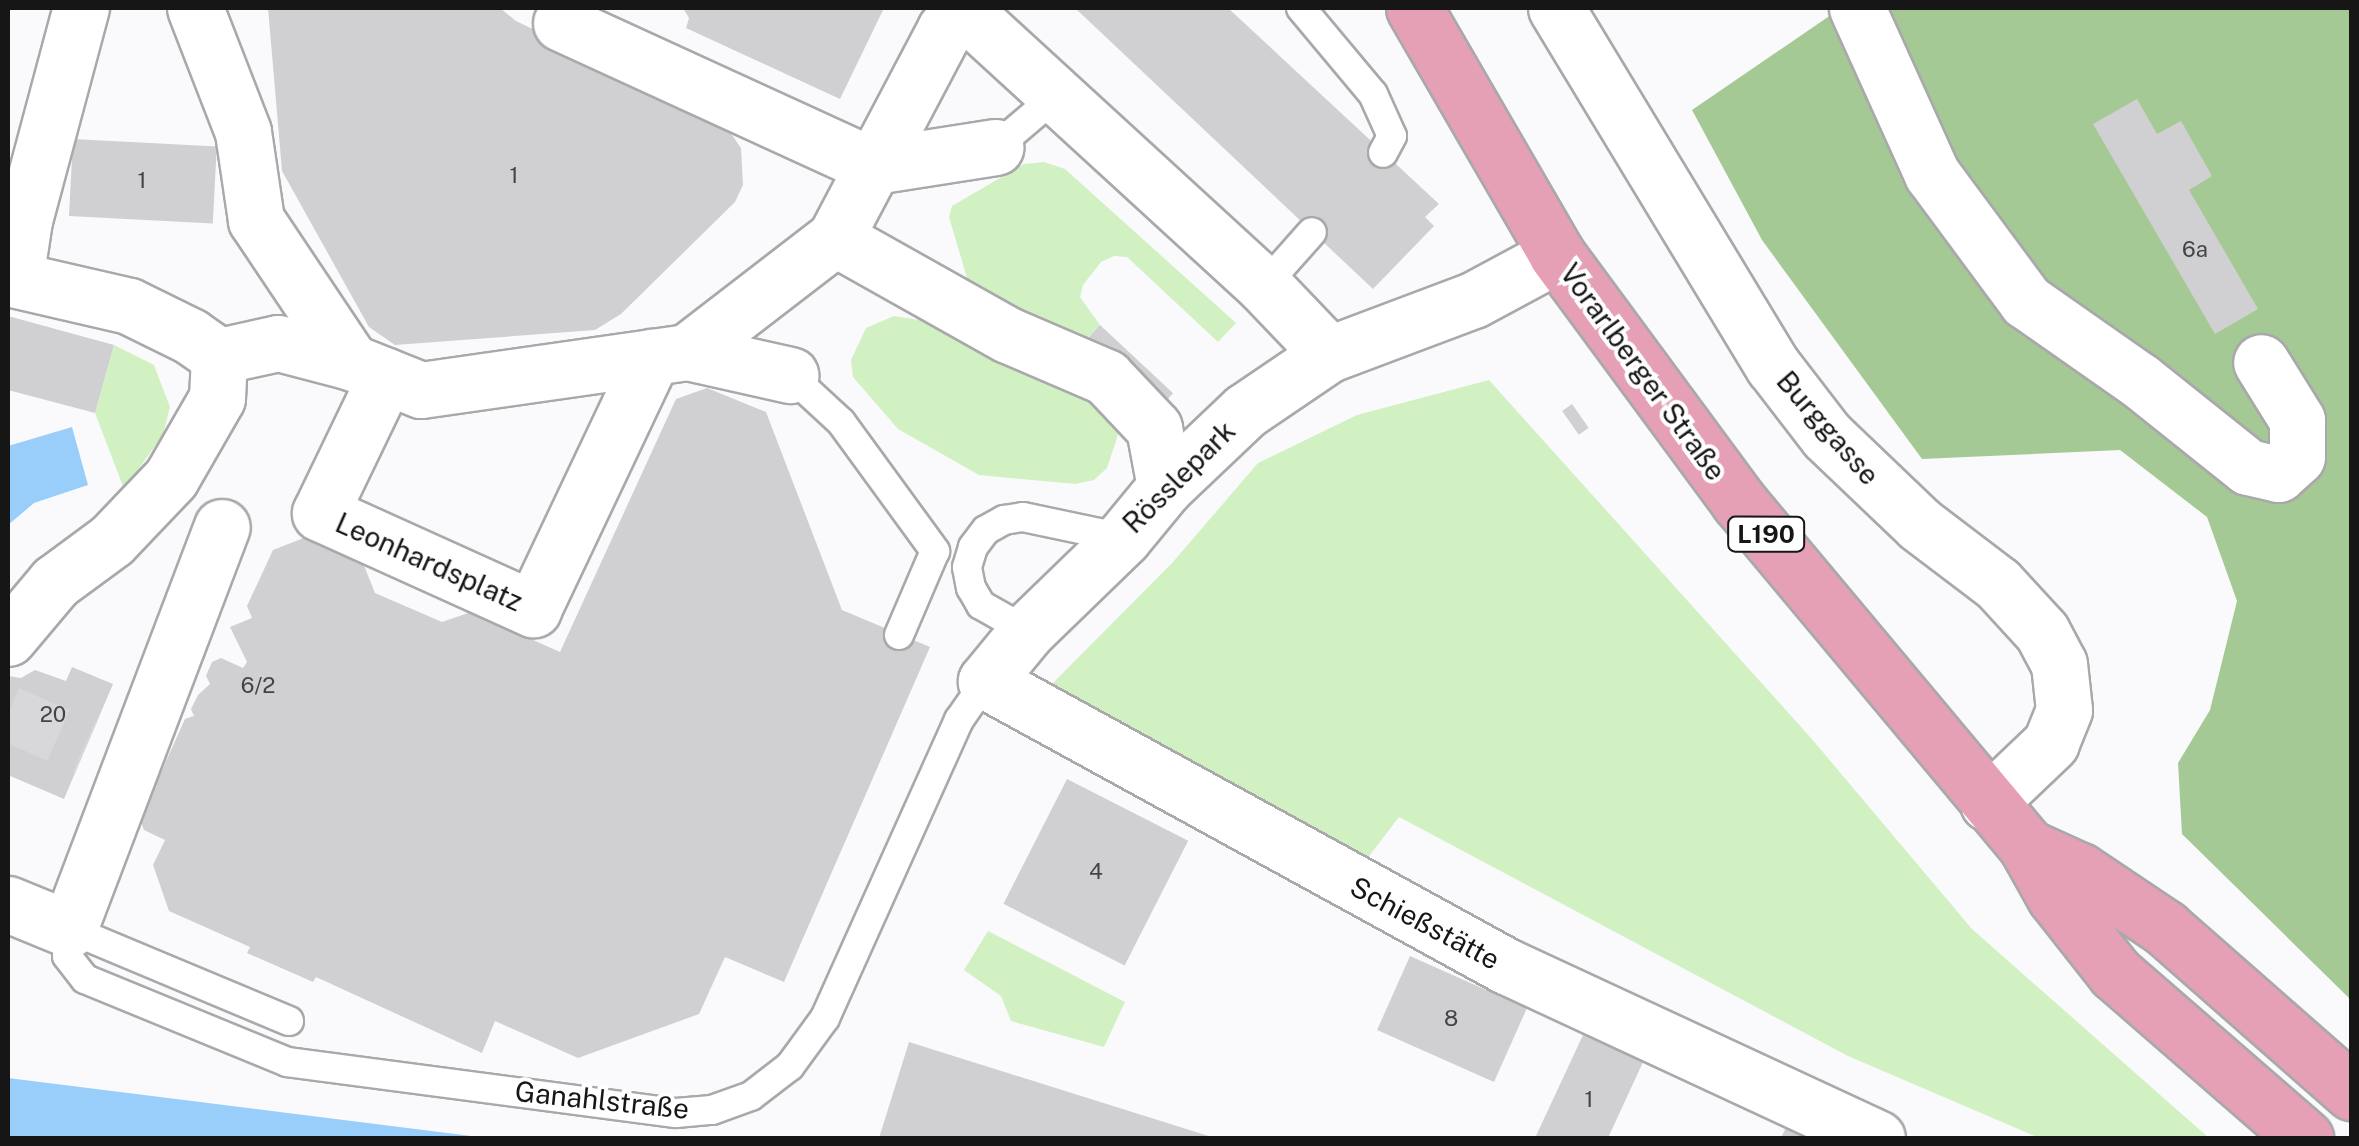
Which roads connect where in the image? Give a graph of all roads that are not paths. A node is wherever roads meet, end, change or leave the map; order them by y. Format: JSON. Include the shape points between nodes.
{"nodes":[{"id":1,"x":81,"y":8,"type":"edge"},
{"id":2,"x":194,"y":8,"type":"edge"},
{"id":3,"x":1302,"y":8,"type":"edge"},
{"id":4,"x":1414,"y":8,"type":"edge"},
{"id":5,"x":1556,"y":8,"type":"edge"},
{"id":6,"x":1858,"y":8,"type":"edge"},
{"id":7,"x":962,"y":9,"type":"edge"},
{"id":8,"x":580,"y":21,"type":"edge"},
{"id":9,"x":1040,"y":81,"type":"junction"},
{"id":10,"x":996,"y":147,"type":"joint"},
{"id":11,"x":1383,"y":153,"type":"dead end"},
{"id":12,"x":874,"y":166,"type":"junction"},
{"id":13,"x":1312,"y":232,"type":"dead end"},
{"id":14,"x":835,"y":238,"type":"junction"},
{"id":15,"x":1557,"y":255,"type":"junction"},
{"id":16,"x":11,"y":278,"type":"edge"},
{"id":17,"x":1264,"y":286,"type":"junction"},
{"id":18,"x":669,"y":354,"type":"junction"},
{"id":19,"x":1328,"y":354,"type":"junction"},
{"id":20,"x":220,"y":356,"type":"junction"},
{"id":21,"x":2261,"y":362,"type":"dead end"},
{"id":22,"x":368,"y":369,"type":"junction"},
{"id":23,"x":790,"y":375,"type":"joint"},
{"id":24,"x":1165,"y":487,"type":"junction"},
{"id":25,"x":222,"y":527,"type":"dead end"},
{"id":26,"x":1123,"y":538,"type":"junction"},
{"id":27,"x":973,"y":547,"type":"junction"},
{"id":28,"x":936,"y":550,"type":"junction"},
{"id":29,"x":1026,"y":631,"type":"junction"},
{"id":30,"x":899,"y":634,"type":"dead end"},
{"id":31,"x":8,"y":638,"type":"edge"},
{"id":32,"x":986,"y":681,"type":"junction"},
{"id":33,"x":1988,"y":803,"type":"junction"},
{"id":34,"x":2028,"y":846,"type":"junction"},
{"id":35,"x":8,"y":904,"type":"edge"},
{"id":36,"x":69,"y":929,"type":"junction"},
{"id":37,"x":289,"y":1022,"type":"dead end"},
{"id":38,"x":2352,"y":1092,"type":"edge"},
{"id":39,"x":1877,"y":1138,"type":"edge"},
{"id":40,"x":2306,"y":1138,"type":"edge"}],
"edges":[{"from":1,"to":16,"type":"street"},
{"from":2,"to":22,"type":"street","via":[[243,132],[256,220]]},
{"from":3,"to":11,"type":"lane","via":[[1372,94],[1392,136]]},
{"from":4,"to":15,"type":"main road","name":"Vorarlberger Straße","number":"L190"},
{"from":5,"to":33,"type":"street","name":"Burggasse","via":[[1773,366],[1816,422],[1870,480],[1998,584],[2042,632],[2059,664],[2064,710],[2051,743]]},
{"from":6,"to":21,"type":"street","via":[[1932,174],[2026,301],[2248,467],[2278,474],[2296,457],[2297,420]]},
{"from":7,"to":9,"type":"street"},
{"from":7,"to":12,"type":"street","name":"Leonhardsplatz"},
{"from":8,"to":12,"type":"street"},
{"from":9,"to":10,"type":"lane"},
{"from":9,"to":17,"type":"street"},
{"from":10,"to":12,"type":"street"},
{"from":12,"to":14,"type":"street","name":"Leonhardsplatz"},
{"from":13,"to":17,"type":"lane"},
{"from":14,"to":18,"type":"street","name":"Leonhardsplatz"},
{"from":14,"to":24,"type":"street","via":[[1008,335],[1106,378],[1154,428]]},
{"from":15,"to":19,"type":"street","name":"Rösslepark","via":[[1473,300]]},
{"from":15,"to":33,"type":"main road","name":"Vorarlberger Straße","number":"L190","via":[[1739,502]]},
{"from":16,"to":20,"type":"street","via":[[129,306]]},
{"from":17,"to":19,"type":"street"},
{"from":18,"to":22,"type":"street","name":"Leonhardsplatz","via":[[421,390]]},
{"from":18,"to":22,"type":"street","name":"Leonhardsplatz","via":[[533,610],[320,514]]},
{"from":18,"to":23,"type":"street","name":"Leonhardsplatz"},
{"from":19,"to":24,"type":"street","name":"Rösslepark","via":[[1245,411]]},
{"from":20,"to":22,"type":"street","name":"Leonhardsplatz","via":[[278,343]]},
{"from":20,"to":31,"type":"street","via":[[218,398],[171,478],[112,540],[54,582]]},
{"from":23,"to":28,"type":"lane","via":[[841,422]]},
{"from":24,"to":26,"type":"street","name":"Rösslepark"},
{"from":25,"to":36,"type":"street","via":[[108,755]]},
{"from":26,"to":27,"type":"lane","name":"Rösslepark","via":[[1023,517],[986,530]]},
{"from":26,"to":29,"type":"street","name":"Ganahlstraße"},
{"from":27,"to":28,"type":"lane"},
{"from":27,"to":29,"type":"lane","via":[[970,588],[982,606]]},
{"from":28,"to":30,"type":"lane"},
{"from":29,"to":32,"type":"street","name":"Ganahlstraße"},
{"from":32,"to":36,"type":"lane","name":"Ganahlstraße","via":[[959,720],[825,1018],[790,1066],[751,1096],[712,1110],[676,1113],[287,1062],[85,980],[67,956]]},
{"from":32,"to":39,"type":"street","name":"Schießstätte","via":[[1490,958]]},
{"from":33,"to":34,"type":"main road","name":"Vorarlberger Straße","number":"L190"},
{"from":34,"to":38,"type":"main road","name":"Vorarlberger Straße","number":"L190","via":[[2080,871],[2165,928]]},
{"from":34,"to":40,"type":"main road","name":"Vorarlberger Straße","number":"L190","via":[[2055,897],[2114,972]]},
{"from":35,"to":36,"type":"street"},
{"from":36,"to":37,"type":"lane"}]}
